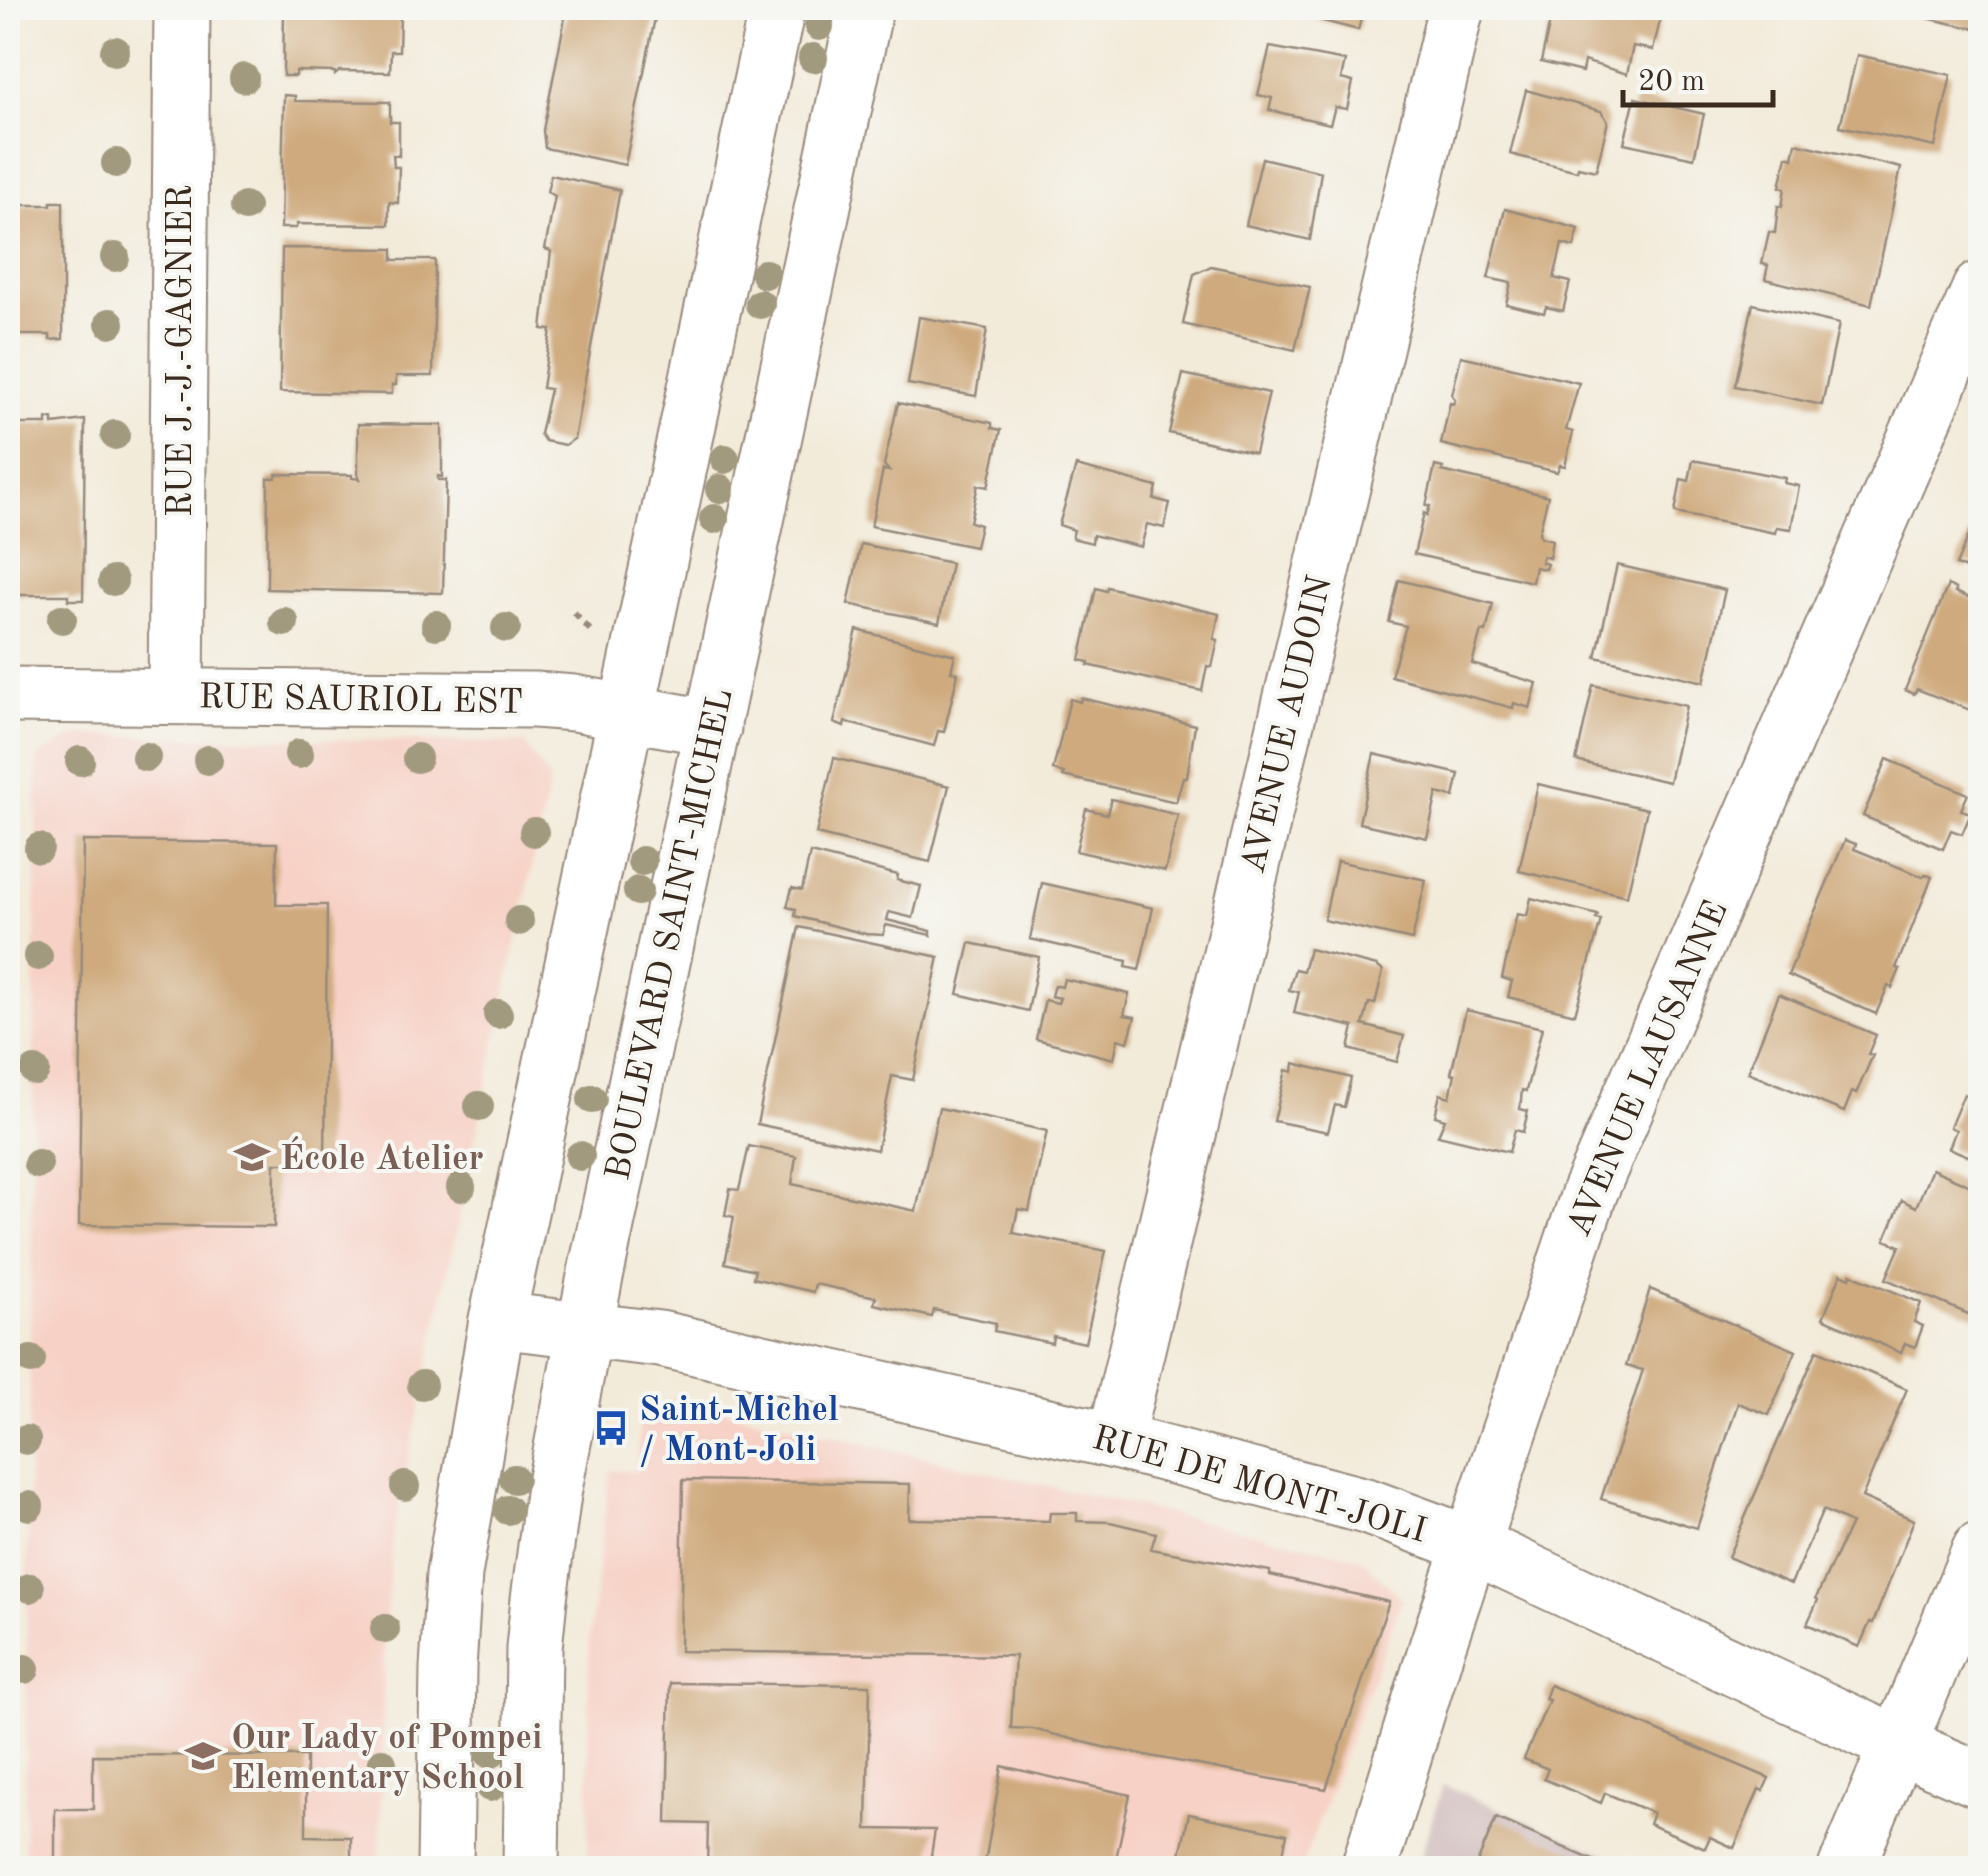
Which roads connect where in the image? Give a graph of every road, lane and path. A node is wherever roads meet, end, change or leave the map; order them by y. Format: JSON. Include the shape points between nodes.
{"nodes":[{"id":1,"x":182,"y":8,"type":"edge"},
{"id":2,"x":777,"y":8,"type":"edge"},
{"id":3,"x":865,"y":8,"type":"edge"},
{"id":4,"x":1456,"y":8,"type":"edge"},
{"id":5,"x":1980,"y":289,"type":"edge"},
{"id":6,"x":574,"y":612,"type":"dead end"},
{"id":7,"x":594,"y":634,"type":"dead end"},
{"id":8,"x":8,"y":694,"type":"edge"},
{"id":9,"x":176,"y":695,"type":"junction"},
{"id":10,"x":628,"y":712,"type":"junction"},
{"id":11,"x":713,"y":728,"type":"junction"},
{"id":12,"x":497,"y":1320,"type":"junction"},
{"id":13,"x":584,"y":1330,"type":"junction"},
{"id":14,"x":1115,"y":1441,"type":"junction"},
{"id":15,"x":1472,"y":1546,"type":"junction"},
{"id":16,"x":1980,"y":1550,"type":"edge"},
{"id":17,"x":1898,"y":1745,"type":"junction"},
{"id":18,"x":1980,"y":1780,"type":"edge"},
{"id":19,"x":445,"y":1868,"type":"edge"},
{"id":20,"x":531,"y":1868,"type":"edge"},
{"id":21,"x":1368,"y":1868,"type":"edge"},
{"id":22,"x":1846,"y":1868,"type":"edge"}],
"edges":[{"from":1,"to":9,"type":"street","name":"RUE J.-J.-GAGNIER"},
{"from":2,"to":10,"type":"street"},
{"from":3,"to":11,"type":"street","name":"BOULEVARD SAINT-MICHEL"},
{"from":4,"to":14,"type":"street","name":"AVENUE AUDOIN"},
{"from":5,"to":15,"type":"street","name":"AVENUE LAUSANNE","via":[[1590,1191]]},
{"from":6,"to":7,"type":"path"},
{"from":8,"to":9,"type":"street","name":"RUE SAURIOL EST"},
{"from":9,"to":10,"type":"street","name":"RUE SAURIOL EST","via":[[535,700]]},
{"from":10,"to":11,"type":"street","name":"RUE SAURIOL EST"},
{"from":10,"to":12,"type":"street"},
{"from":11,"to":13,"type":"street","name":"BOULEVARD SAINT-MICHEL"},
{"from":12,"to":13,"type":"street","name":"RUE DE MONT-JOLI"},
{"from":12,"to":19,"type":"street","via":[[454,1574]]},
{"from":13,"to":14,"type":"street","name":"RUE DE MONT-JOLI","via":[[660,1339]]},
{"from":13,"to":20,"type":"street","name":"BOULEVARD SAINT-MICHEL","via":[[553,1494],[534,1648]]},
{"from":14,"to":15,"type":"street","name":"RUE DE MONT-JOLI","via":[[1366,1506]]},
{"from":15,"to":17,"type":"street","name":"RUE DE MONT-JOLI"},
{"from":15,"to":21,"type":"street","name":"AVENUE LAUSANNE"},
{"from":16,"to":17,"type":"street"},
{"from":17,"to":18,"type":"street","name":"RUE DE MONT-JOLI"},
{"from":17,"to":22,"type":"street"}]}
